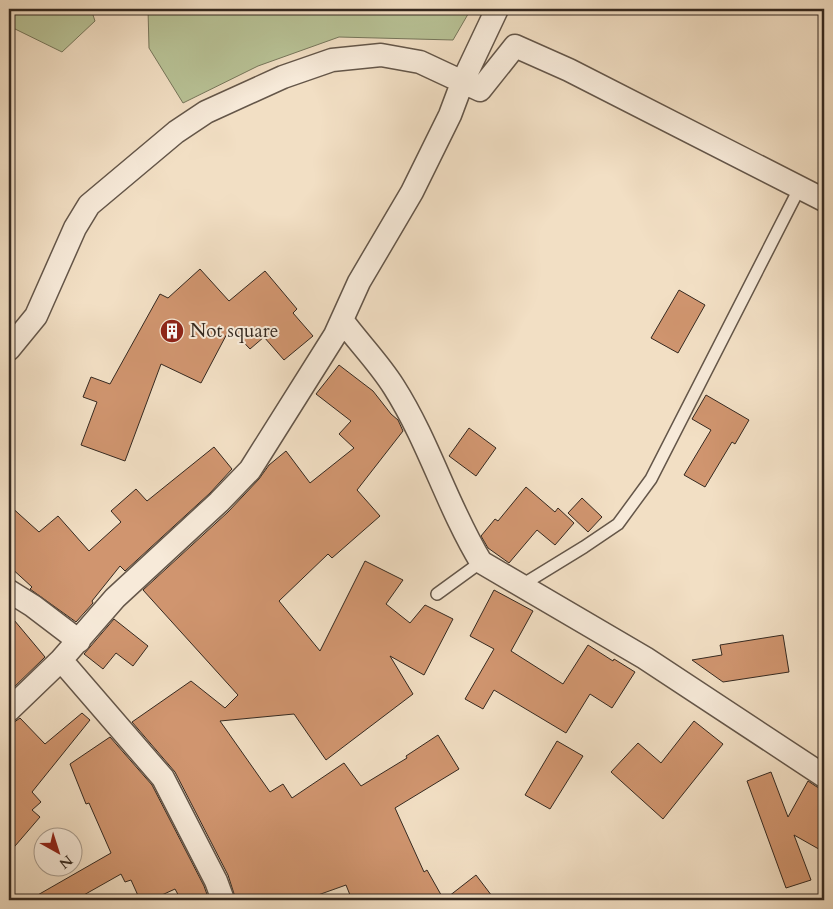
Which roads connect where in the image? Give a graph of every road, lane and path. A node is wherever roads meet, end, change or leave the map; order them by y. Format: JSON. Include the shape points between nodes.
{"nodes":[{"id":1,"x":497,"y":9,"type":"edge"},
{"id":2,"x":462,"y":83,"type":"junction"},
{"id":3,"x":800,"y":187,"type":"junction"},
{"id":4,"x":824,"y":200,"type":"edge"},
{"id":5,"x":342,"y":320,"type":"junction"},
{"id":6,"x":9,"y":349,"type":"edge"},
{"id":7,"x":481,"y":562,"type":"junction"},
{"id":8,"x":522,"y":585,"type":"junction"},
{"id":9,"x":9,"y":591,"type":"edge"},
{"id":10,"x":437,"y":594,"type":"dead end"},
{"id":11,"x":79,"y":641,"type":"junction"},
{"id":12,"x":61,"y":660,"type":"junction"},
{"id":13,"x":9,"y":710,"type":"edge"},
{"id":14,"x":824,"y":776,"type":"edge"},
{"id":15,"x":223,"y":900,"type":"edge"}],
"edges":[{"from":1,"to":2,"type":"street"},
{"from":2,"to":3,"type":"street","via":[[480,90],[515,46]]},
{"from":2,"to":5,"type":"street","via":[[412,192],[359,282]]},
{"from":2,"to":6,"type":"street","via":[[420,62],[381,55],[332,60],[283,77],[206,112],[176,132],[89,205],[36,316]]},
{"from":3,"to":4,"type":"street"},
{"from":3,"to":8,"type":"lane","via":[[651,479],[618,524]]},
{"from":5,"to":7,"type":"street","via":[[394,386],[465,536]]},
{"from":5,"to":11,"type":"street","via":[[250,470],[220,502],[115,598]]},
{"from":7,"to":8,"type":"street"},
{"from":7,"to":10,"type":"lane"},
{"from":8,"to":14,"type":"street","via":[[645,658]]},
{"from":9,"to":11,"type":"street"},
{"from":11,"to":12,"type":"street"},
{"from":12,"to":13,"type":"street"},
{"from":12,"to":15,"type":"street","via":[[163,778]]}]}
